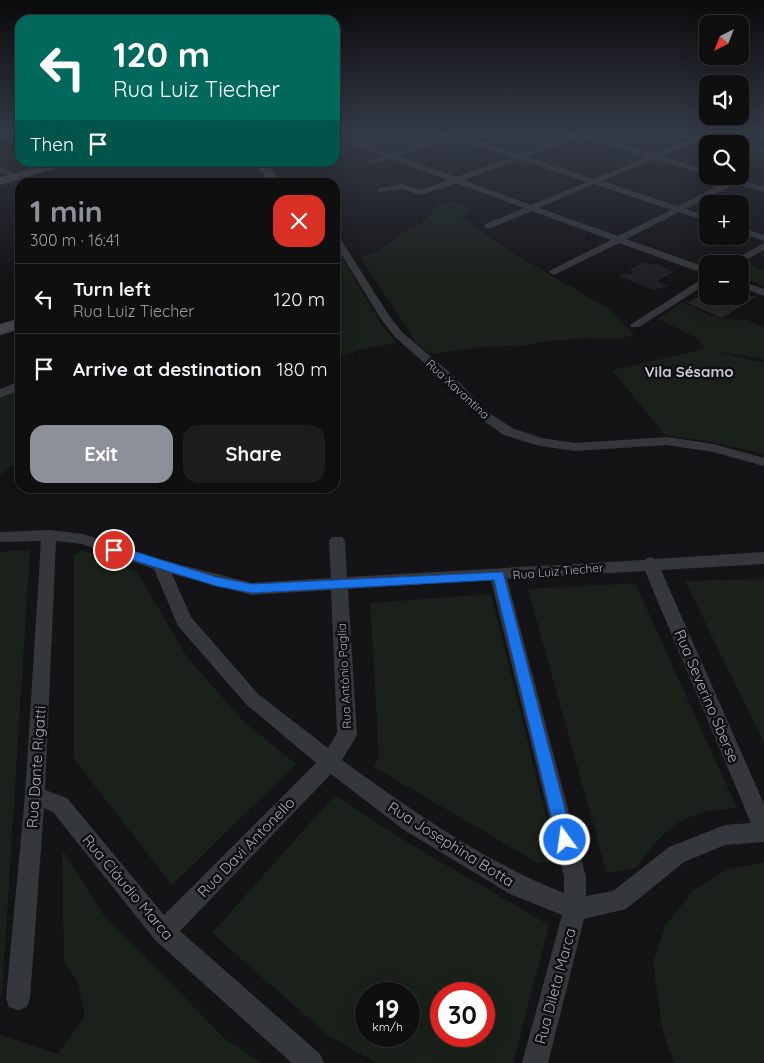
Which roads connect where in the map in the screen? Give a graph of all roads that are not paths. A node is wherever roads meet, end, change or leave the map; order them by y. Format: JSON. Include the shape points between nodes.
{"nodes":[{"id":1,"x":449,"y":183,"type":"edge"},
{"id":2,"x":463,"y":183,"type":"edge"},
{"id":3,"x":593,"y":183,"type":"edge"},
{"id":4,"x":596,"y":183,"type":"edge"},
{"id":5,"x":726,"y":185,"type":"edge"},
{"id":6,"x":747,"y":185,"type":"edge"},
{"id":7,"x":381,"y":190,"type":"dead end"},
{"id":8,"x":764,"y":190,"type":"edge"},
{"id":9,"x":531,"y":208,"type":"junction"},
{"id":10,"x":678,"y":209,"type":"junction"},
{"id":11,"x":699,"y":216,"type":"edge"},
{"id":12,"x":488,"y":226,"type":"dead end"},
{"id":13,"x":749,"y":233,"type":"edge"},
{"id":14,"x":764,"y":238,"type":"edge"},
{"id":15,"x":616,"y":239,"type":"junction"},
{"id":16,"x":340,"y":245,"type":"edge"},
{"id":17,"x":764,"y":246,"type":"edge"},
{"id":18,"x":748,"y":255,"type":"edge"},
{"id":19,"x":699,"y":269,"type":"edge"},
{"id":20,"x":554,"y":272,"type":"dead end"},
{"id":21,"x":699,"y":284,"type":"edge"},
{"id":22,"x":749,"y":287,"type":"edge"},
{"id":23,"x":764,"y":293,"type":"edge"},
{"id":24,"x":15,"y":325,"type":"edge"},
{"id":25,"x":635,"y":325,"type":"dead end"},
{"id":26,"x":0,"y":330,"type":"edge"},
{"id":27,"x":15,"y":386,"type":"edge"},
{"id":28,"x":0,"y":394,"type":"edge"},
{"id":29,"x":761,"y":464,"type":"edge"},
{"id":30,"x":49,"y":535,"type":"junction"},
{"id":31,"x":0,"y":537,"type":"edge"},
{"id":32,"x":337,"y":541,"type":"dead end"},
{"id":33,"x":764,"y":558,"type":"edge"},
{"id":34,"x":650,"y":563,"type":"junction"},
{"id":35,"x":160,"y":565,"type":"junction"},
{"id":36,"x":498,"y":576,"type":"junction"},
{"id":37,"x":340,"y":584,"type":"junction"},
{"id":38,"x":330,"y":762,"type":"junction"},
{"id":39,"x":35,"y":794,"type":"junction"},
{"id":40,"x":764,"y":828,"type":"edge"},
{"id":41,"x":764,"y":832,"type":"edge"},
{"id":42,"x":575,"y":909,"type":"junction"},
{"id":43,"x":163,"y":932,"type":"junction"},
{"id":44,"x":18,"y":998,"type":"dead end"},
{"id":45,"x":311,"y":1063,"type":"edge"},
{"id":46,"x":535,"y":1063,"type":"edge"}],
"edges":[{"from":1,"to":7,"type":"street","via":[[420,193],[402,186]]},
{"from":2,"to":9,"type":"street"},
{"from":3,"to":9,"type":"street"},
{"from":4,"to":10,"type":"street"},
{"from":5,"to":10,"type":"street"},
{"from":6,"to":8,"type":"street"},
{"from":9,"to":12,"type":"street"},
{"from":9,"to":15,"type":"street"},
{"from":10,"to":11,"type":"street"},
{"from":10,"to":15,"type":"street"},
{"from":13,"to":14,"type":"street"},
{"from":15,"to":19,"type":"street"},
{"from":15,"to":20,"type":"street"},
{"from":16,"to":29,"type":"street","name":"Rua Xavantina","via":[[399,335],[445,374],[485,416],[509,432],[540,442],[575,447],[668,441],[714,448]]},
{"from":17,"to":18,"type":"street"},
{"from":21,"to":25,"type":"street"},
{"from":22,"to":23,"type":"street"},
{"from":24,"to":26,"type":"street"},
{"from":27,"to":28,"type":"street"},
{"from":30,"to":31,"type":"street","name":"Rua Luiz Tiecher"},
{"from":30,"to":35,"type":"street","name":"Rua Luiz Tiecher","via":[[83,539]]},
{"from":30,"to":39,"type":"street","name":"Rua Dante Rigatti"},
{"from":32,"to":37,"type":"street","name":"Rua Antônio Paglia"},
{"from":33,"to":34,"type":"street","name":"Rua Luiz Tiecher"},
{"from":34,"to":36,"type":"street","name":"Rua Luiz Tiecher"},
{"from":34,"to":40,"type":"street","name":"Rua Severino Sberse"},
{"from":35,"to":37,"type":"street","name":"Rua Luiz Tiecher","via":[[252,589]]},
{"from":35,"to":38,"type":"street","name":"Rua Josephina Botta","via":[[184,621],[252,698]]},
{"from":36,"to":37,"type":"street","name":"Rua Luiz Tiecher"},
{"from":36,"to":42,"type":"street","name":"Rua Dileta Marca","via":[[575,877]]},
{"from":37,"to":38,"type":"street","name":"Rua Antônio Paglia","via":[[347,735]]},
{"from":38,"to":42,"type":"street","name":"Rua Josephina Botta","via":[[411,823],[518,886]]},
{"from":38,"to":43,"type":"street","name":"Rua Davi Antonello"},
{"from":39,"to":43,"type":"street","name":"Rua Cláudio Marca","via":[[60,805]]},
{"from":39,"to":44,"type":"street","name":"Rua Dante Rigatti"},
{"from":41,"to":42,"type":"street","via":[[725,835],[677,854],[618,901]]},
{"from":42,"to":46,"type":"street","name":"Rua Dileta Marca"},
{"from":43,"to":45,"type":"street","name":"Rua Cláudio Marca"}]}
